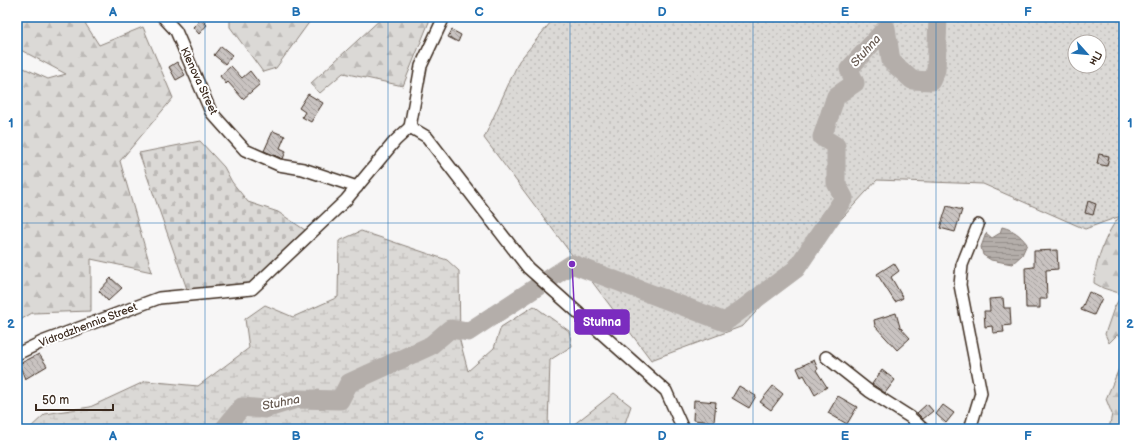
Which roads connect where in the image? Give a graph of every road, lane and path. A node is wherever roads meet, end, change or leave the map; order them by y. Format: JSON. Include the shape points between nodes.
{"nodes":[{"id":1,"x":163,"y":17,"type":"edge"},
{"id":2,"x":444,"y":17,"type":"edge"},
{"id":3,"x":410,"y":127,"type":"junction"},
{"id":4,"x":357,"y":187,"type":"junction"},
{"id":5,"x":978,"y":225,"type":"dead end"},
{"id":6,"x":17,"y":354,"type":"edge"},
{"id":7,"x":826,"y":356,"type":"dead end"},
{"id":8,"x":682,"y":426,"type":"edge"},
{"id":9,"x":923,"y":429,"type":"edge"},
{"id":10,"x":970,"y":429,"type":"edge"}],
"edges":[{"from":1,"to":4,"type":"street","name":"Klenova Street","via":[[176,32],[211,112],[245,150],[279,165],[303,169]]},
{"from":2,"to":3,"type":"street","via":[[421,66]]},
{"from":3,"to":4,"type":"street","name":"Vidrodzhennia Street"},
{"from":3,"to":8,"type":"street","via":[[427,137],[528,268],[666,391]]},
{"from":4,"to":6,"type":"street","name":"Vidrodzhennia Street","via":[[252,289],[159,298]]},
{"from":5,"to":10,"type":"street","via":[[962,265],[960,285],[981,393]]},
{"from":7,"to":9,"type":"street"}]}
